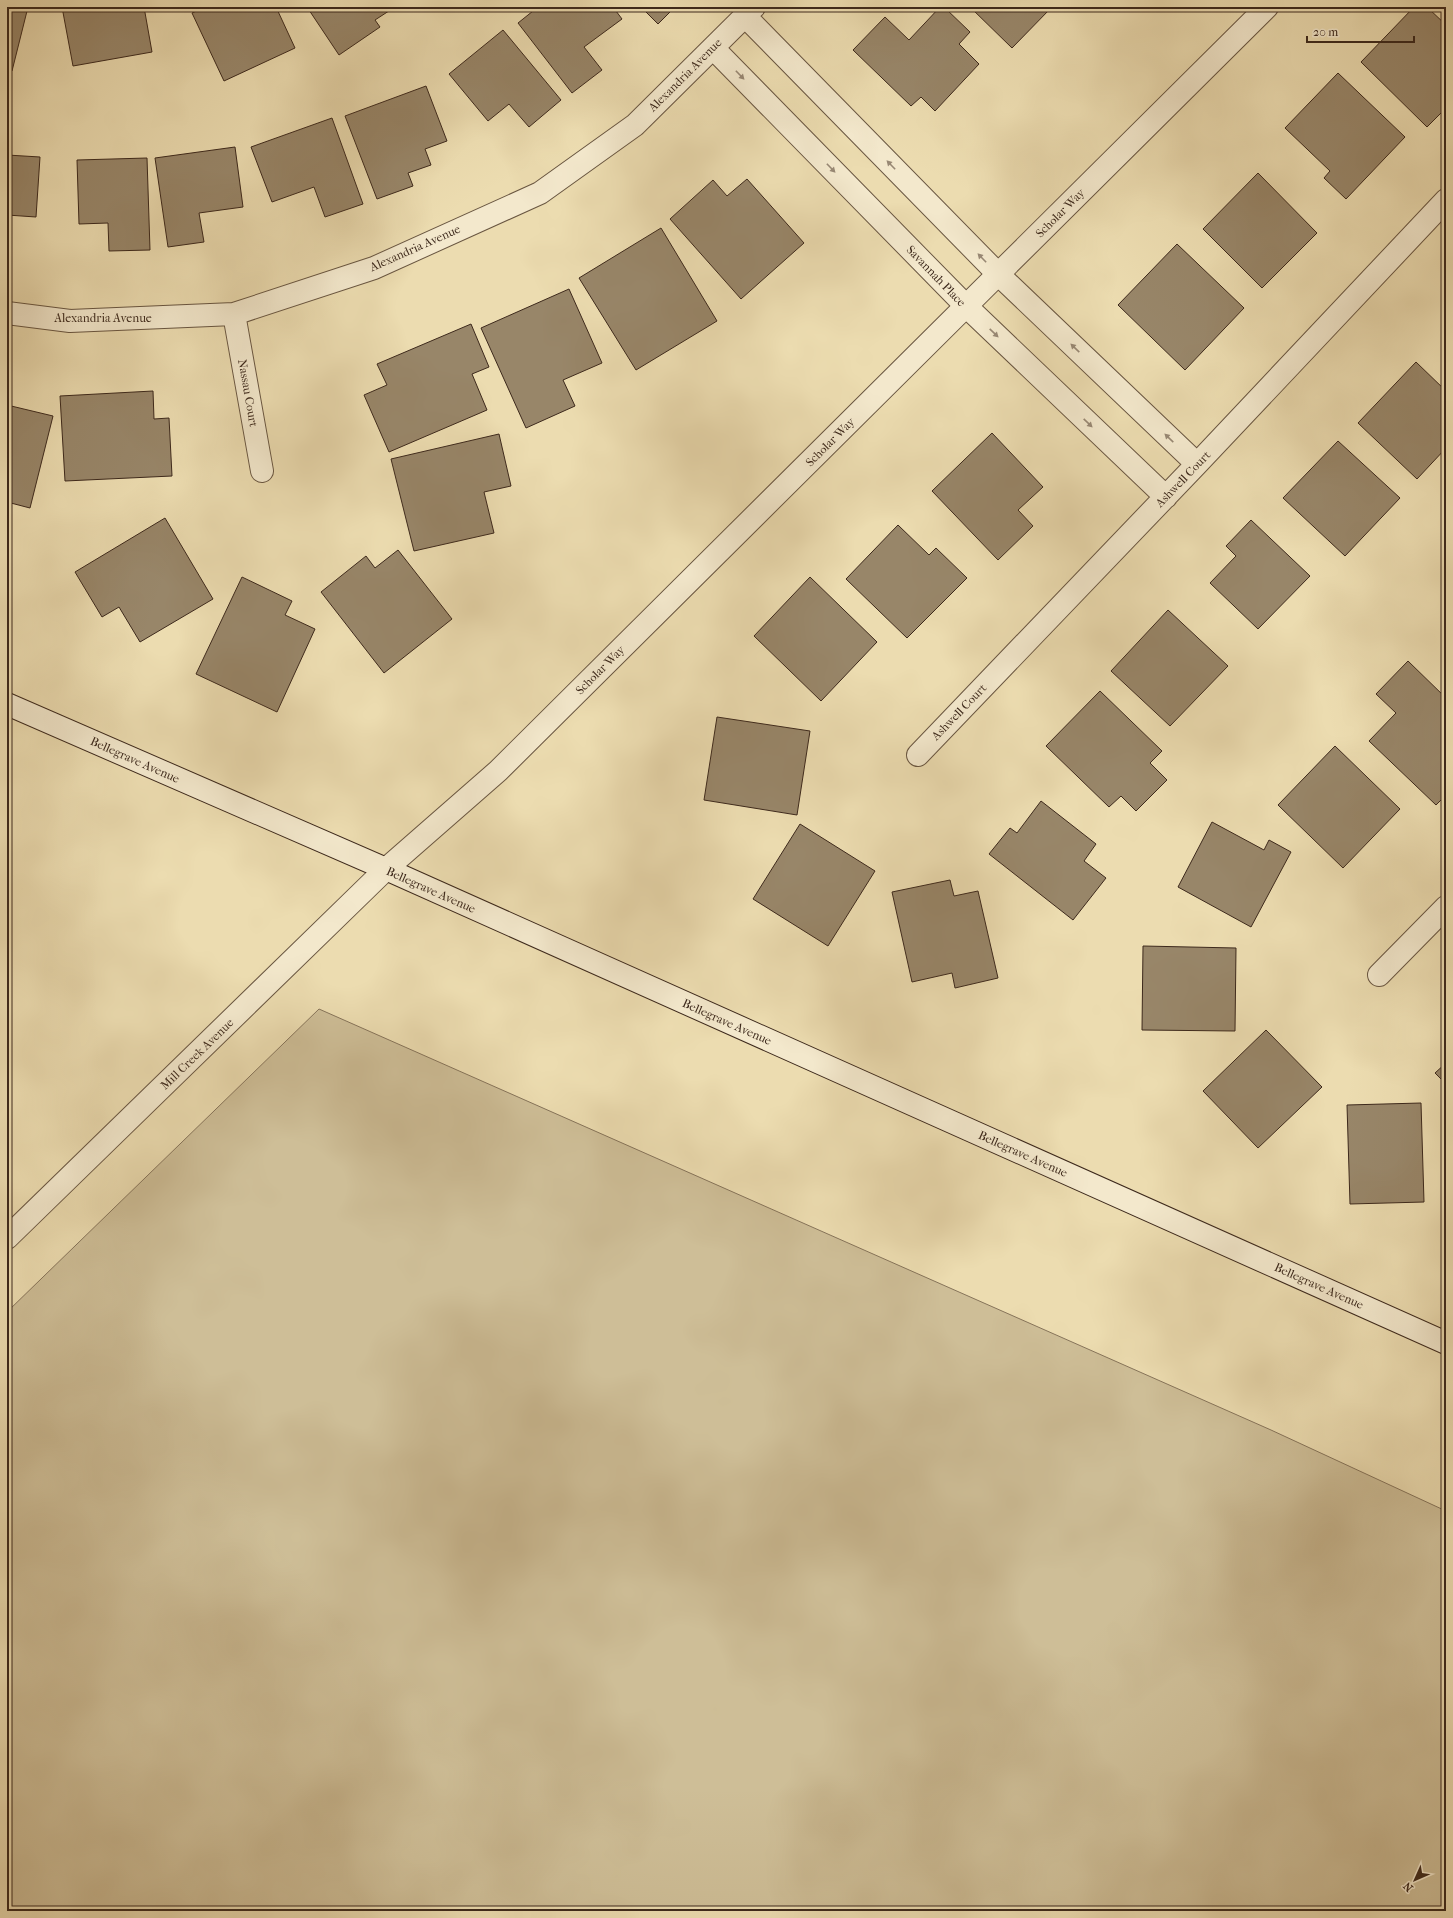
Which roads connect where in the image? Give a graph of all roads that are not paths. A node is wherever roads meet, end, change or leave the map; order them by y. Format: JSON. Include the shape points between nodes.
{"nodes":[{"id":1,"x":1267,"y":7,"type":"edge"},
{"id":2,"x":750,"y":11,"type":"edge"},
{"id":3,"x":713,"y":48,"type":"junction"},
{"id":4,"x":1446,"y":200,"type":"edge"},
{"id":5,"x":998,"y":274,"type":"junction"},
{"id":6,"x":966,"y":306,"type":"junction"},
{"id":7,"x":7,"y":313,"type":"edge"},
{"id":8,"x":234,"y":314,"type":"junction"},
{"id":9,"x":1197,"y":464,"type":"junction"},
{"id":10,"x":262,"y":471,"type":"dead end"},
{"id":11,"x":1166,"y":497,"type":"junction"},
{"id":12,"x":7,"y":704,"type":"edge"},
{"id":13,"x":918,"y":755,"type":"dead end"},
{"id":14,"x":386,"y":869,"type":"junction"},
{"id":15,"x":1446,"y":907,"type":"edge"},
{"id":16,"x":1379,"y":975,"type":"dead end"},
{"id":17,"x":7,"y":1238,"type":"edge"},
{"id":18,"x":1446,"y":1343,"type":"edge"}],
"edges":[{"from":1,"to":5,"type":"street","name":"Scholar Way"},
{"from":2,"to":3,"type":"street","name":"Alexandria Avenue"},
{"from":5,"to":2,"type":"street","one_way":true},
{"from":3,"to":6,"type":"street","name":"Savannah Place","one_way":true},
{"from":3,"to":8,"type":"street","name":"Alexandria Avenue","via":[[635,125],[540,193],[374,268]]},
{"from":4,"to":9,"type":"street","name":"Ashwell Court"},
{"from":5,"to":6,"type":"street","name":"Scholar Way"},
{"from":9,"to":5,"type":"street","one_way":true},
{"from":6,"to":11,"type":"street","name":"Savannah Place","one_way":true},
{"from":6,"to":14,"type":"street","name":"Scholar Way","via":[[498,771]]},
{"from":7,"to":8,"type":"street","name":"Alexandria Avenue","via":[[70,321]]},
{"from":8,"to":10,"type":"street","name":"Nassau Court"},
{"from":9,"to":11,"type":"street","name":"Ashwell Court"},
{"from":11,"to":13,"type":"street","name":"Ashwell Court"},
{"from":12,"to":14,"type":"street","name":"Bellegrave Avenue"},
{"from":14,"to":17,"type":"street","name":"Mill Creek Avenue"},
{"from":14,"to":18,"type":"street","name":"Bellegrave Avenue"},
{"from":15,"to":16,"type":"street"}]}
